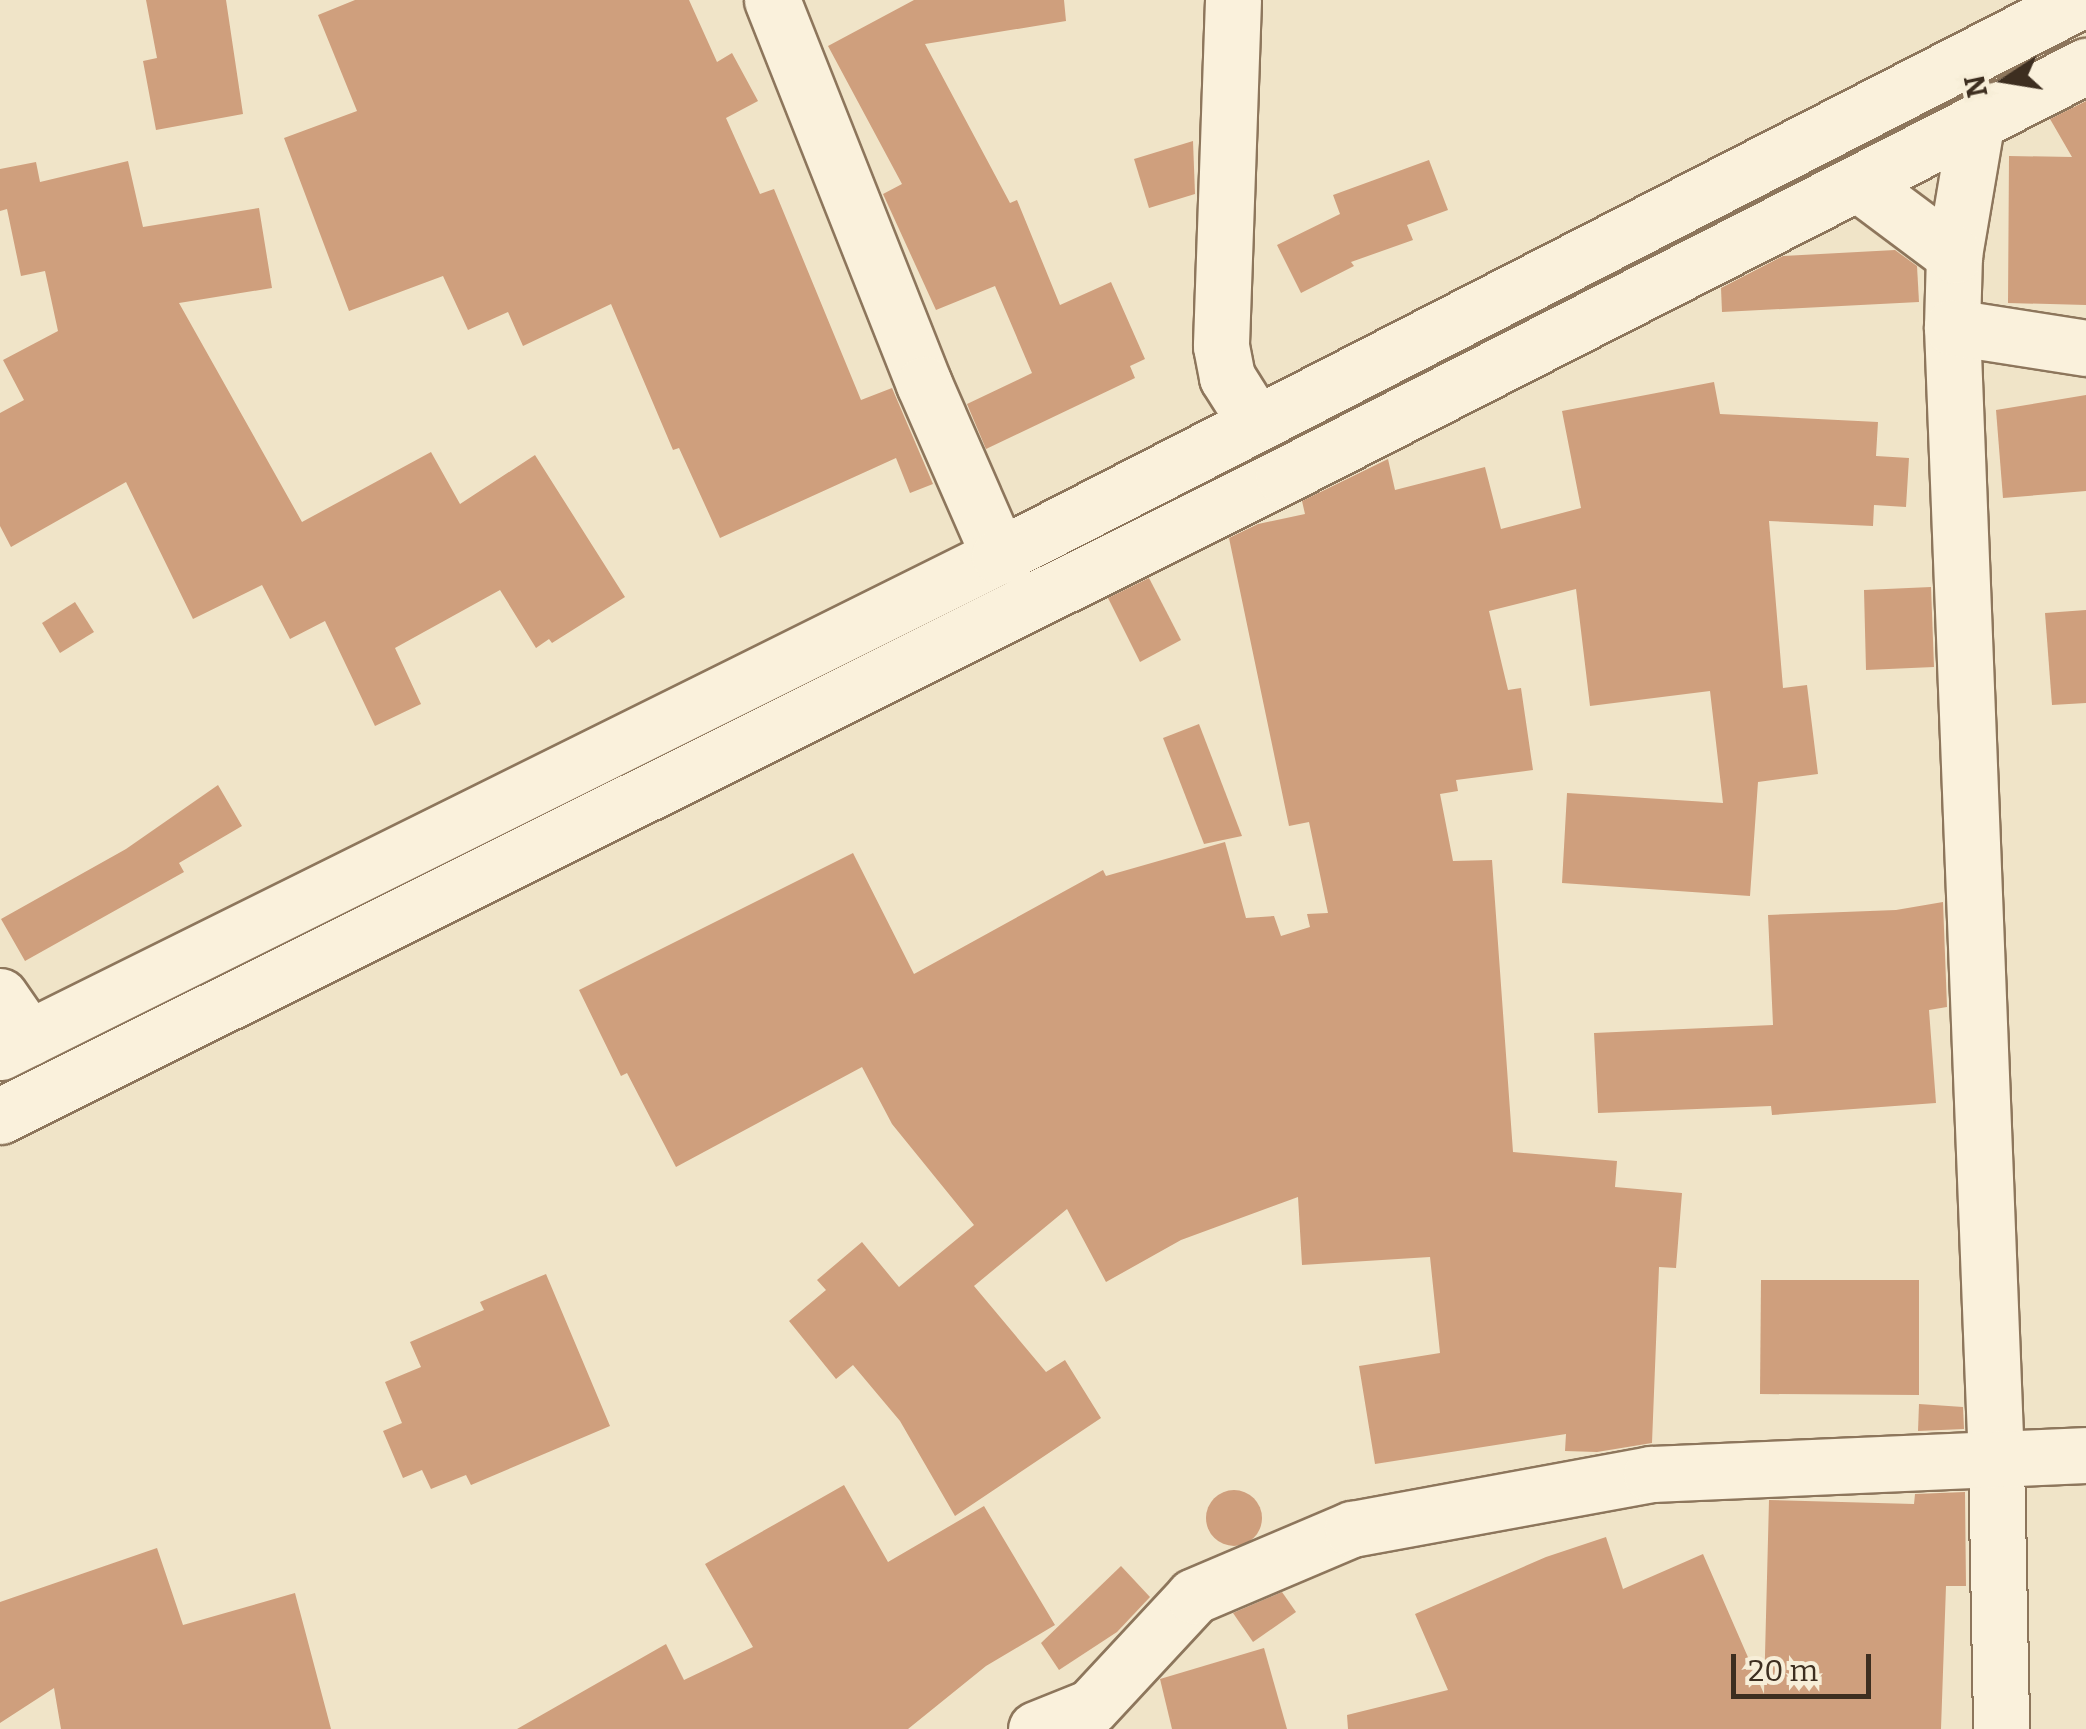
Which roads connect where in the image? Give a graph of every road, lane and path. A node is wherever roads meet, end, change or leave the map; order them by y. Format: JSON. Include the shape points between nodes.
{"nodes":[{"id":1,"x":772,"y":0,"type":"edge"},
{"id":2,"x":1233,"y":0,"type":"edge"},
{"id":3,"x":2082,"y":0,"type":"edge"},
{"id":4,"x":2086,"y":66,"type":"edge"},
{"id":5,"x":1976,"y":125,"type":"junction"},
{"id":6,"x":1859,"y":184,"type":"junction"},
{"id":7,"x":1954,"y":255,"type":"junction"},
{"id":8,"x":1952,"y":327,"type":"junction"},
{"id":9,"x":2086,"y":348,"type":"edge"},
{"id":10,"x":1256,"y":422,"type":"junction"},
{"id":11,"x":999,"y":556,"type":"junction"},
{"id":12,"x":10,"y":1029,"type":"edge"},
{"id":13,"x":0,"y":1116,"type":"edge"},
{"id":14,"x":2086,"y":1455,"type":"edge"},
{"id":15,"x":1996,"y":1460,"type":"junction"},
{"id":16,"x":1036,"y":1729,"type":"edge"},
{"id":17,"x":2001,"y":1729,"type":"edge"}],
"edges":[{"from":1,"to":11,"type":"street"},
{"from":2,"to":10,"type":"street","via":[[1221,346],[1227,377]]},
{"from":3,"to":10,"type":"street"},
{"from":4,"to":5,"type":"street"},
{"from":5,"to":6,"type":"street"},
{"from":5,"to":7,"type":"street"},
{"from":6,"to":7,"type":"street"},
{"from":6,"to":13,"type":"street"},
{"from":7,"to":8,"type":"street"},
{"from":8,"to":9,"type":"street"},
{"from":8,"to":15,"type":"street"},
{"from":10,"to":11,"type":"street"},
{"from":11,"to":12,"type":"street"},
{"from":14,"to":15,"type":"street"},
{"from":15,"to":16,"type":"street","via":[[1651,1474],[1352,1529],[1194,1596],[1091,1707]]},
{"from":15,"to":17,"type":"street"}]}
